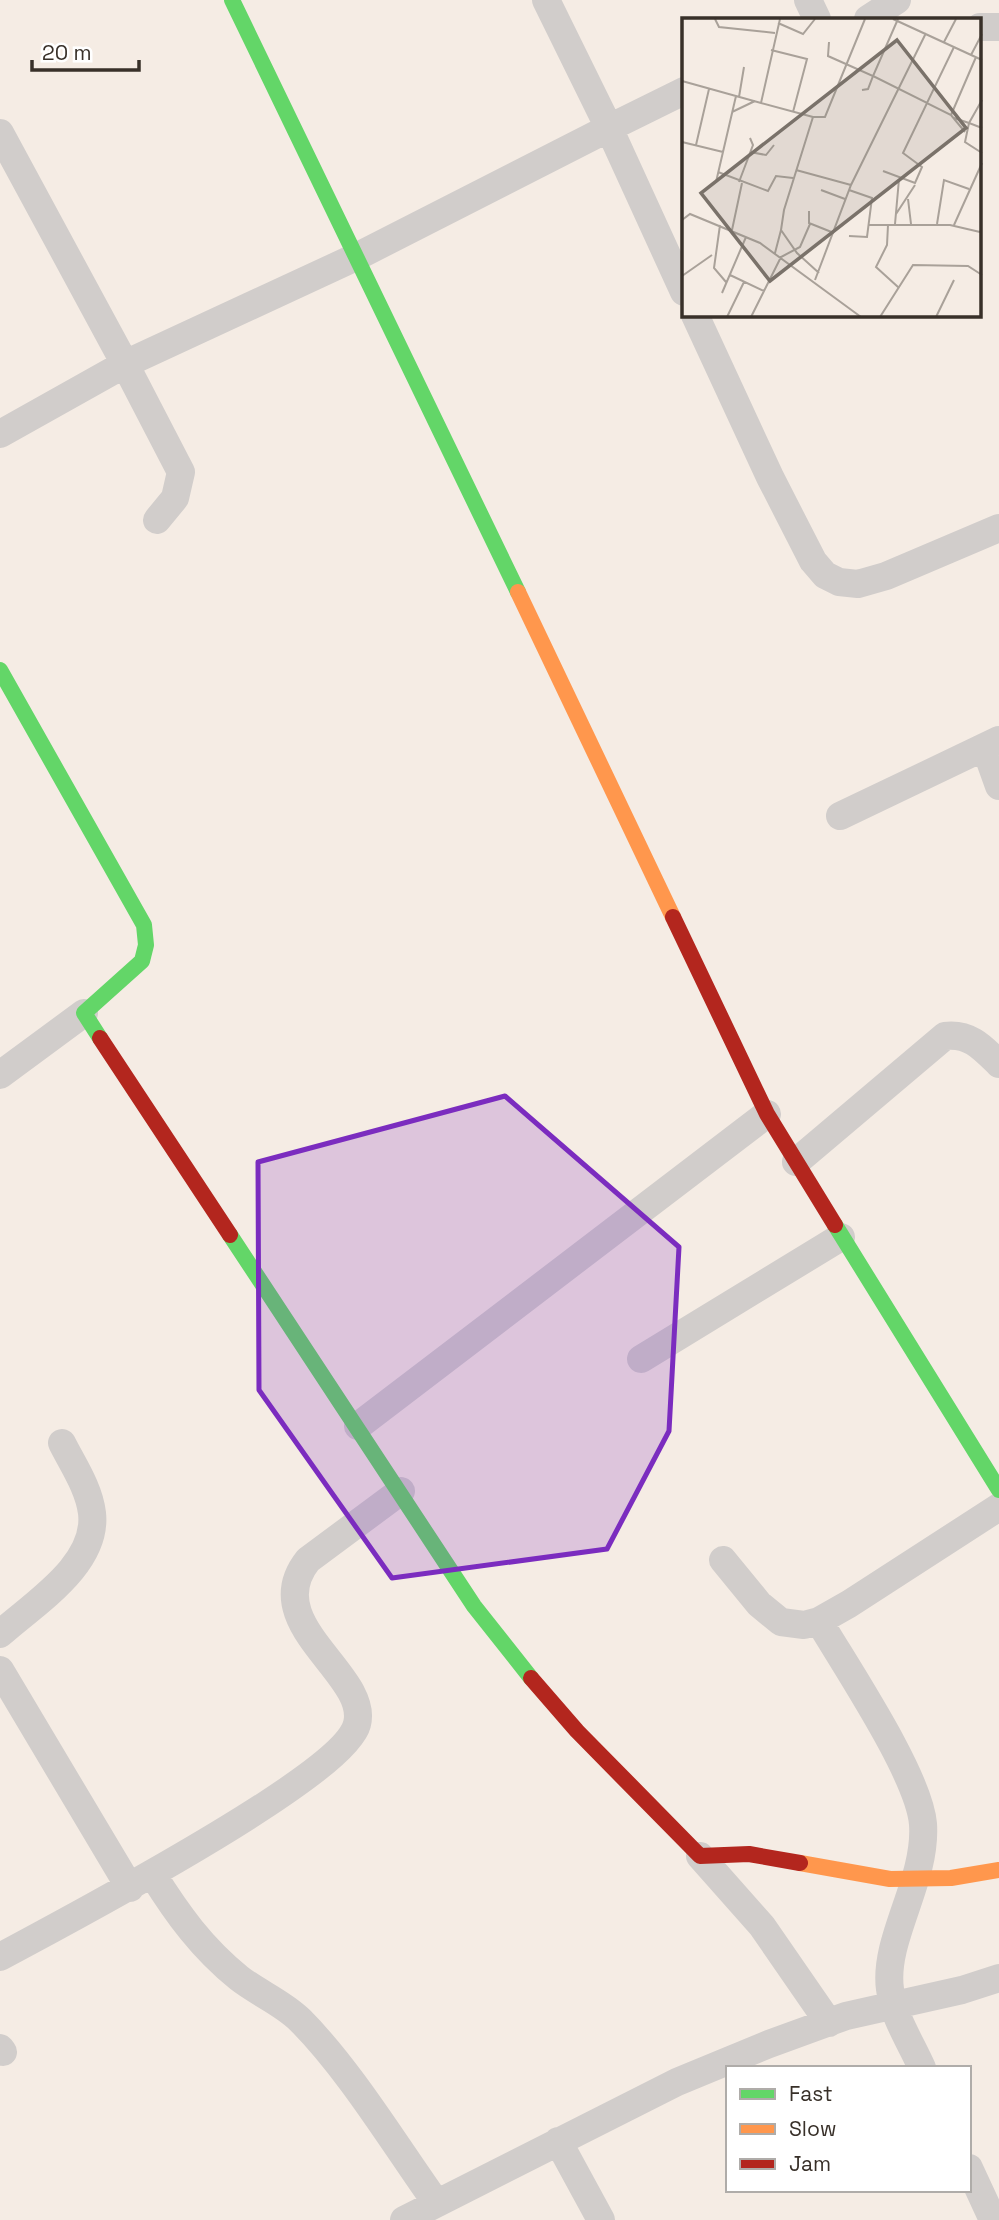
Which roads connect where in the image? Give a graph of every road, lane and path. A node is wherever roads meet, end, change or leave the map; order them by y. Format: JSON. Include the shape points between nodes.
{"nodes":[{"id":1,"x":232,"y":0,"type":"edge"},
{"id":2,"x":546,"y":0,"type":"edge"},
{"id":3,"x":808,"y":0,"type":"edge"},
{"id":4,"x":897,"y":0,"type":"edge"},
{"id":5,"x":817,"y":18,"type":"edge"},
{"id":6,"x":870,"y":18,"type":"edge"},
{"id":7,"x":682,"y":92,"type":"edge"},
{"id":8,"x":609,"y":128,"type":"junction"},
{"id":9,"x":0,"y":132,"type":"edge"},
{"id":10,"x":358,"y":256,"type":"junction"},
{"id":11,"x":682,"y":288,"type":"edge"},
{"id":12,"x":696,"y":317,"type":"edge"},
{"id":13,"x":125,"y":364,"type":"junction"},
{"id":14,"x":0,"y":434,"type":"edge"},
{"id":15,"x":157,"y":520,"type":"dead end"},
{"id":16,"x":999,"y":528,"type":"edge"},
{"id":17,"x":0,"y":670,"type":"edge"},
{"id":18,"x":992,"y":744,"type":"edge"},
{"id":19,"x":999,"y":786,"type":"edge"},
{"id":20,"x":840,"y":816,"type":"dead end"},
{"id":21,"x":84,"y":1013,"type":"junction"},
{"id":22,"x":999,"y":1064,"type":"edge"},
{"id":23,"x":0,"y":1075,"type":"edge"},
{"id":24,"x":767,"y":1114,"type":"junction"},
{"id":25,"x":796,"y":1162,"type":"junction"},
{"id":26,"x":841,"y":1237,"type":"junction"},
{"id":27,"x":641,"y":1359,"type":"dead end"},
{"id":28,"x":358,"y":1426,"type":"junction"},
{"id":29,"x":62,"y":1443,"type":"dead end"},
{"id":30,"x":999,"y":1490,"type":"edge"},
{"id":31,"x":401,"y":1491,"type":"junction"},
{"id":32,"x":999,"y":1507,"type":"edge"},
{"id":33,"x":723,"y":1560,"type":"dead end"},
{"id":34,"x":819,"y":1621,"type":"junction"},
{"id":35,"x":0,"y":1633,"type":"edge"},
{"id":36,"x":0,"y":1670,"type":"edge"},
{"id":37,"x":700,"y":1856,"type":"junction"},
{"id":38,"x":999,"y":1870,"type":"edge"},
{"id":39,"x":917,"y":1879,"type":"junction"},
{"id":40,"x":142,"y":1882,"type":"junction"},
{"id":41,"x":0,"y":1957,"type":"edge"},
{"id":42,"x":999,"y":1978,"type":"edge"},
{"id":43,"x":893,"y":2005,"type":"junction"},
{"id":44,"x":828,"y":2023,"type":"junction"},
{"id":45,"x":921,"y":2066,"type":"edge"},
{"id":46,"x":558,"y":2141,"type":"junction"},
{"id":47,"x":971,"y":2172,"type":"edge"},
{"id":48,"x":435,"y":2202,"type":"junction"},
{"id":49,"x":404,"y":2220,"type":"edge"},
{"id":50,"x":601,"y":2220,"type":"edge"},
{"id":51,"x":993,"y":2220,"type":"edge"}],
"edges":[{"from":1,"to":10,"type":"street"},
{"from":2,"to":8,"type":"street"},
{"from":3,"to":5,"type":"street"},
{"from":4,"to":6,"type":"street"},
{"from":7,"to":8,"type":"street"},
{"from":8,"to":10,"type":"street"},
{"from":8,"to":11,"type":"street"},
{"from":9,"to":13,"type":"street"},
{"from":10,"to":13,"type":"street"},
{"from":10,"to":24,"type":"street"},
{"from":12,"to":16,"type":"street","via":[[770,477],[813,561],[825,575],[858,584]]},
{"from":13,"to":14,"type":"street"},
{"from":13,"to":15,"type":"street","via":[[181,472],[175,498]]},
{"from":17,"to":21,"type":"street","via":[[144,925],[142,961]]},
{"from":18,"to":19,"type":"street"},
{"from":18,"to":20,"type":"street"},
{"from":21,"to":23,"type":"street"},
{"from":21,"to":28,"type":"street"},
{"from":22,"to":25,"type":"street","via":[[975,1041],[957,1034],[945,1036]]},
{"from":24,"to":25,"type":"street"},
{"from":24,"to":28,"type":"street"},
{"from":25,"to":26,"type":"street"},
{"from":26,"to":27,"type":"street"},
{"from":26,"to":30,"type":"street"},
{"from":28,"to":31,"type":"street"},
{"from":29,"to":35,"type":"street","via":[[86,1490],[92,1514],[84,1552],[64,1577]]},
{"from":31,"to":37,"type":"street","via":[[474,1606],[519,1664],[577,1731]]},
{"from":31,"to":40,"type":"street","via":[[308,1560],[297,1574],[292,1596],[299,1615],[355,1703],[358,1720],[353,1736],[307,1775]]},
{"from":32,"to":34,"type":"street"},
{"from":33,"to":34,"type":"street","via":[[759,1605],[781,1622],[804,1625]]},
{"from":34,"to":39,"type":"street","via":[[909,1777],[923,1822]]},
{"from":36,"to":40,"type":"street"},
{"from":37,"to":39,"type":"street","via":[[749,1854],[890,1879]]},
{"from":37,"to":44,"type":"street","via":[[762,1926]]},
{"from":38,"to":39,"type":"street"},
{"from":39,"to":43,"type":"street","via":[[891,1964]]},
{"from":40,"to":41,"type":"street"},
{"from":40,"to":48,"type":"street","via":[[239,1978],[299,2019]]},
{"from":42,"to":43,"type":"street"},
{"from":43,"to":44,"type":"street"},
{"from":43,"to":45,"type":"street"},
{"from":44,"to":46,"type":"street","via":[[677,2082]]},
{"from":46,"to":48,"type":"street"},
{"from":46,"to":50,"type":"street"},
{"from":47,"to":51,"type":"street"},
{"from":48,"to":49,"type":"street"}]}
